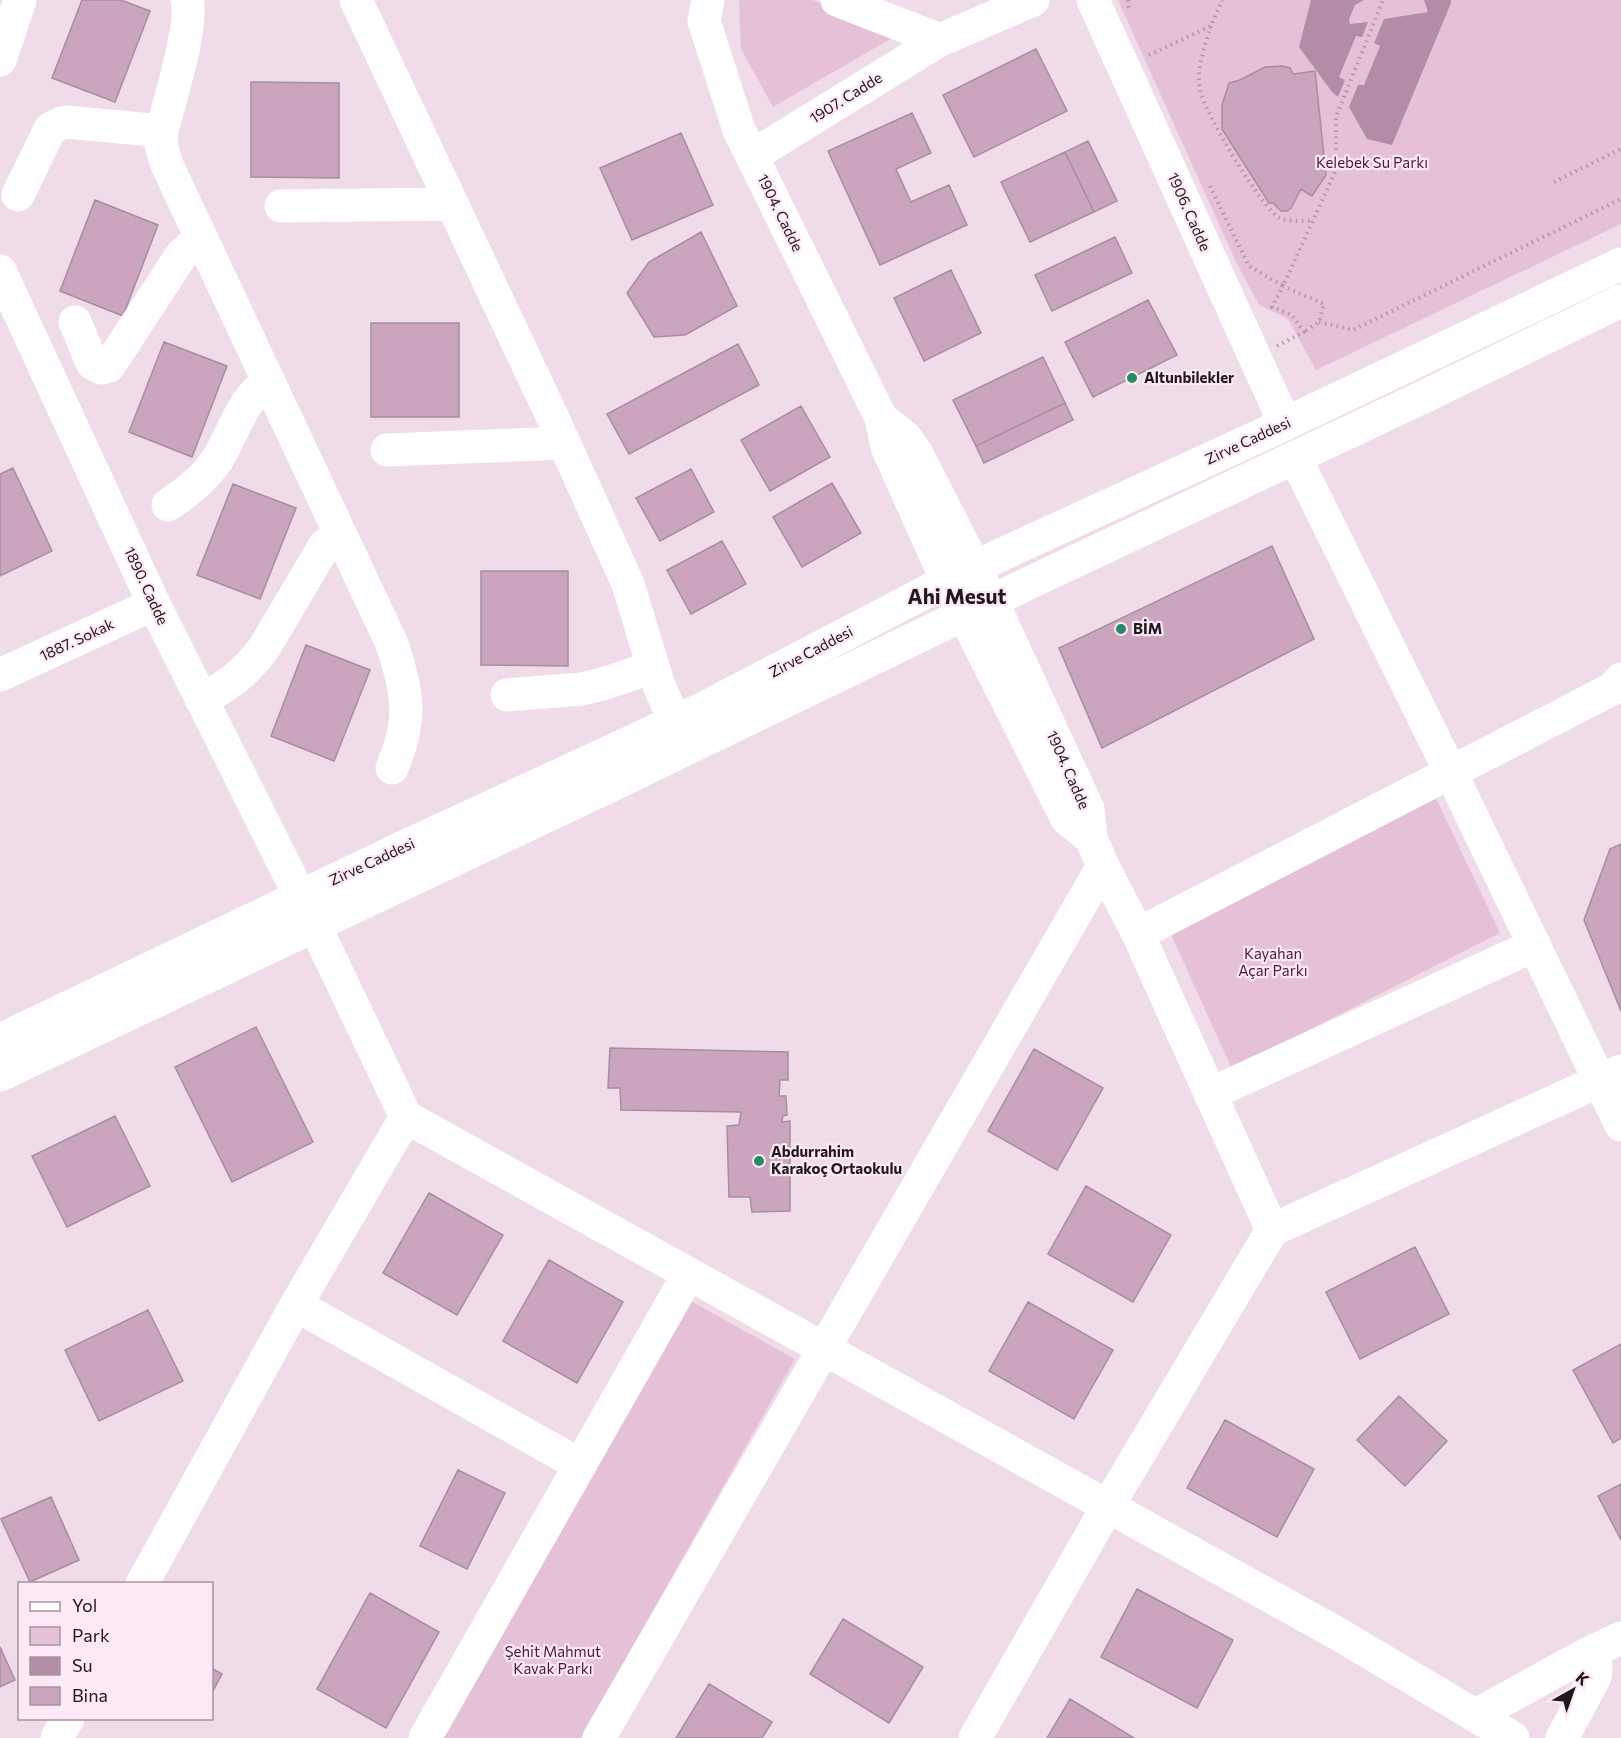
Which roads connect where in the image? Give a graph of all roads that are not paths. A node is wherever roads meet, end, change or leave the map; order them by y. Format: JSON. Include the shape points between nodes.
{"nodes":[{"id":1,"x":20,"y":0,"type":"edge"},
{"id":2,"x":187,"y":0,"type":"edge"},
{"id":3,"x":356,"y":0,"type":"edge"},
{"id":4,"x":708,"y":0,"type":"edge"},
{"id":5,"x":837,"y":0,"type":"edge"},
{"id":6,"x":1033,"y":0,"type":"edge"},
{"id":7,"x":1093,"y":0,"type":"edge"},
{"id":8,"x":940,"y":40,"type":"junction"},
{"id":9,"x":0,"y":60,"type":"edge"},
{"id":10,"x":162,"y":131,"type":"junction"},
{"id":11,"x":752,"y":156,"type":"junction"},
{"id":12,"x":18,"y":195,"type":"dead end"},
{"id":13,"x":452,"y":204,"type":"junction"},
{"id":14,"x":281,"y":206,"type":"dead end"},
{"id":15,"x":201,"y":237,"type":"junction"},
{"id":16,"x":1621,"y":264,"type":"edge"},
{"id":17,"x":0,"y":271,"type":"edge"},
{"id":18,"x":1621,"y":301,"type":"edge"},
{"id":19,"x":75,"y":322,"type":"dead end"},
{"id":20,"x":269,"y":382,"type":"junction"},
{"id":21,"x":1285,"y":424,"type":"junction"},
{"id":22,"x":564,"y":443,"type":"junction"},
{"id":23,"x":387,"y":450,"type":"dead end"},
{"id":24,"x":1295,"y":457,"type":"junction"},
{"id":25,"x":168,"y":505,"type":"dead end"},
{"id":26,"x":340,"y":534,"type":"junction"},
{"id":27,"x":961,"y":574,"type":"junction"},
{"id":28,"x":992,"y":601,"type":"junction"},
{"id":29,"x":154,"y":604,"type":"junction"},
{"id":30,"x":963,"y":615,"type":"junction"},
{"id":31,"x":653,"y":667,"type":"junction"},
{"id":32,"x":0,"y":675,"type":"edge"},
{"id":33,"x":1621,"y":679,"type":"edge"},
{"id":34,"x":507,"y":695,"type":"dead end"},
{"id":35,"x":201,"y":699,"type":"junction"},
{"id":36,"x":675,"y":722,"type":"junction"},
{"id":37,"x":392,"y":768,"type":"dead end"},
{"id":38,"x":1451,"y":773,"type":"junction"},
{"id":39,"x":1097,"y":852,"type":"junction"},
{"id":40,"x":300,"y":896,"type":"junction"},
{"id":41,"x":315,"y":926,"type":"junction"},
{"id":42,"x":1138,"y":934,"type":"junction"},
{"id":43,"x":1534,"y":945,"type":"junction"},
{"id":44,"x":0,"y":1040,"type":"edge"},
{"id":45,"x":0,"y":1075,"type":"edge"},
{"id":46,"x":1611,"y":1076,"type":"edge"},
{"id":47,"x":1210,"y":1094,"type":"junction"},
{"id":48,"x":406,"y":1117,"type":"junction"},
{"id":49,"x":1621,"y":1125,"type":"edge"},
{"id":50,"x":1272,"y":1230,"type":"junction"},
{"id":51,"x":688,"y":1275,"type":"junction"},
{"id":52,"x":296,"y":1305,"type":"junction"},
{"id":53,"x":824,"y":1348,"type":"junction"},
{"id":54,"x":580,"y":1465,"type":"junction"},
{"id":55,"x":1108,"y":1506,"type":"junction"},
{"id":56,"x":143,"y":1582,"type":"edge"},
{"id":57,"x":1621,"y":1638,"type":"edge"},
{"id":58,"x":1589,"y":1653,"type":"junction"},
{"id":59,"x":1476,"y":1715,"type":"junction"},
{"id":60,"x":67,"y":1720,"type":"edge"},
{"id":61,"x":57,"y":1738,"type":"edge"},
{"id":62,"x":425,"y":1738,"type":"edge"},
{"id":63,"x":599,"y":1738,"type":"edge"},
{"id":64,"x":975,"y":1738,"type":"edge"},
{"id":65,"x":1513,"y":1738,"type":"edge"},
{"id":66,"x":1562,"y":1738,"type":"edge"}],
"edges":[{"from":1,"to":9,"type":"street"},
{"from":2,"to":10,"type":"street","via":[[187,29]]},
{"from":3,"to":13,"type":"street"},
{"from":4,"to":11,"type":"street","name":"1904. Cadde","via":[[704,21],[739,130]]},
{"from":5,"to":8,"type":"street"},
{"from":6,"to":8,"type":"street","name":"1907. Cadde"},
{"from":7,"to":21,"type":"street","name":"1906. Cadde"},
{"from":8,"to":11,"type":"street","name":"1907. Cadde"},
{"from":10,"to":12,"type":"street","via":[[61,123],[46,135]]},
{"from":10,"to":15,"type":"street","via":[[161,145],[167,165]]},
{"from":11,"to":27,"type":"street","name":"1904. Cadde","via":[[881,418],[906,438],[916,452]]},
{"from":13,"to":14,"type":"street"},
{"from":13,"to":22,"type":"street"},
{"from":15,"to":19,"type":"street","via":[[182,255],[109,366],[100,368],[92,363]]},
{"from":15,"to":20,"type":"street"},
{"from":16,"to":21,"type":"street","name":"Zirve Caddesi"},
{"from":17,"to":29,"type":"street","name":"1890. Cadde"},
{"from":18,"to":24,"type":"street","name":"Zirve Caddesi"},
{"from":20,"to":25,"type":"street","via":[[256,391],[206,474]]},
{"from":20,"to":26,"type":"street"},
{"from":21,"to":27,"type":"street","name":"Zirve Caddesi"},
{"from":22,"to":23,"type":"street"},
{"from":22,"to":31,"type":"street","via":[[628,584]]},
{"from":24,"to":28,"type":"street","name":"Zirve Caddesi"},
{"from":24,"to":38,"type":"street"},
{"from":26,"to":35,"type":"street","via":[[325,545],[255,661],[226,688]]},
{"from":26,"to":37,"type":"street","via":[[401,671],[406,725]]},
{"from":27,"to":28,"type":"street","name":"1904. Cadde"},
{"from":27,"to":30,"type":"street","name":"1904. Cadde"},
{"from":27,"to":36,"type":"street","name":"Zirve Caddesi"},
{"from":28,"to":30,"type":"street","name":"Zirve Caddesi"},
{"from":28,"to":39,"type":"street","name":"1904. Cadde","via":[[1088,809]]},
{"from":29,"to":32,"type":"street","name":"1887. Sokak"},
{"from":29,"to":35,"type":"street","name":"1890. Cadde"},
{"from":30,"to":39,"type":"street","name":"1904. Cadde","via":[[1066,819]]},
{"from":30,"to":41,"type":"street","name":"Zirve Caddesi"},
{"from":31,"to":34,"type":"street","via":[[582,689]]},
{"from":31,"to":36,"type":"street"},
{"from":33,"to":38,"type":"street","via":[[1612,689]]},
{"from":35,"to":40,"type":"street","name":"1890. Cadde"},
{"from":36,"to":40,"type":"street","name":"Zirve Caddesi"},
{"from":38,"to":42,"type":"street"},
{"from":38,"to":43,"type":"street"},
{"from":39,"to":42,"type":"street"},
{"from":39,"to":53,"type":"street"},
{"from":40,"to":41,"type":"street","name":"1890. Cadde"},
{"from":40,"to":44,"type":"street","name":"Zirve Caddesi"},
{"from":41,"to":45,"type":"street","name":"Zirve Caddesi"},
{"from":41,"to":48,"type":"street","name":"1890. Cadde"},
{"from":42,"to":47,"type":"street"},
{"from":43,"to":46,"type":"street"},
{"from":43,"to":47,"type":"street"},
{"from":46,"to":49,"type":"street"},
{"from":46,"to":50,"type":"street"},
{"from":47,"to":50,"type":"street"},
{"from":48,"to":51,"type":"street"},
{"from":48,"to":52,"type":"street"},
{"from":50,"to":55,"type":"street"},
{"from":51,"to":53,"type":"street"},
{"from":51,"to":54,"type":"street"},
{"from":52,"to":54,"type":"street"},
{"from":52,"to":56,"type":"street"},
{"from":53,"to":55,"type":"street"},
{"from":53,"to":63,"type":"street"},
{"from":54,"to":62,"type":"street"},
{"from":55,"to":59,"type":"street"},
{"from":55,"to":64,"type":"street"},
{"from":57,"to":58,"type":"street"},
{"from":58,"to":59,"type":"street"},
{"from":58,"to":66,"type":"street","via":[[1596,1665],[1595,1677]]},
{"from":59,"to":65,"type":"street"},
{"from":60,"to":61,"type":"street"}]}
